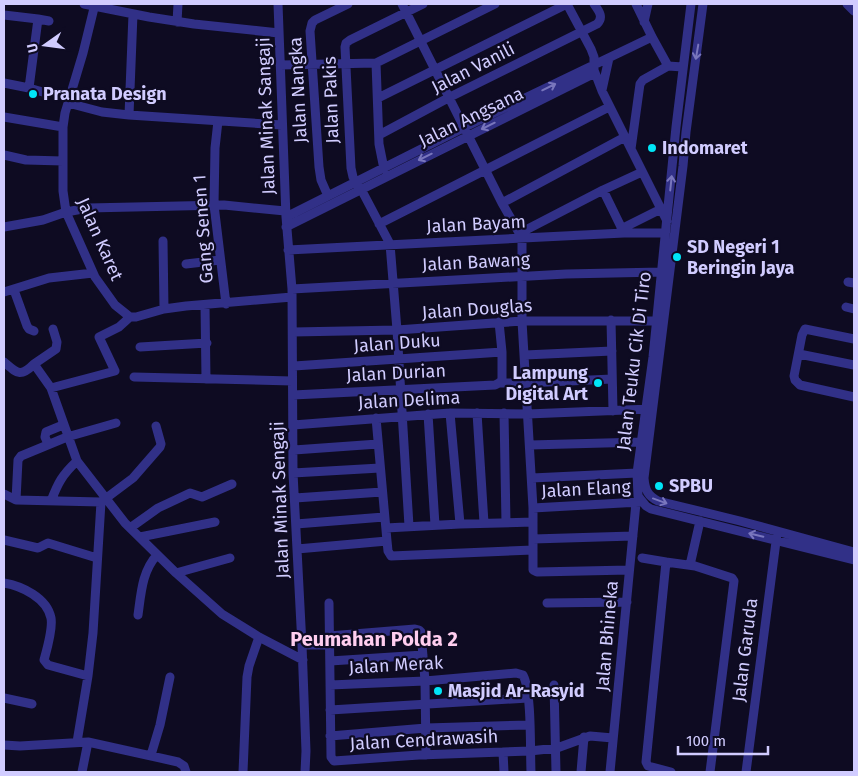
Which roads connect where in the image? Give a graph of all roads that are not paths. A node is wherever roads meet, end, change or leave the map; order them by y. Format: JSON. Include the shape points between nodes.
{"nodes":[{"id":1,"x":84,"y":4,"type":"edge"},
{"id":2,"x":178,"y":4,"type":"edge"},
{"id":3,"x":279,"y":4,"type":"edge"},
{"id":4,"x":348,"y":4,"type":"edge"},
{"id":5,"x":423,"y":4,"type":"edge"},
{"id":6,"x":495,"y":4,"type":"edge"},
{"id":7,"x":567,"y":4,"type":"edge"},
{"id":8,"x":594,"y":4,"type":"edge"},
{"id":9,"x":636,"y":4,"type":"edge"},
{"id":10,"x":648,"y":4,"type":"edge"},
{"id":11,"x":690,"y":4,"type":"edge"},
{"id":12,"x":703,"y":4,"type":"edge"},
{"id":13,"x":846,"y":4,"type":"edge"},
{"id":14,"x":95,"y":5,"type":"edge"},
{"id":15,"x":404,"y":8,"type":"edge"},
{"id":16,"x":854,"y":11,"type":"edge"},
{"id":17,"x":133,"y":14,"type":"junction"},
{"id":18,"x":4,"y":15,"type":"edge"},
{"id":19,"x":38,"y":20,"type":"junction"},
{"id":20,"x":49,"y":21,"type":"dead end"},
{"id":21,"x":177,"y":22,"type":"junction"},
{"id":22,"x":644,"y":22,"type":"junction"},
{"id":23,"x":582,"y":32,"type":"junction"},
{"id":24,"x":279,"y":33,"type":"junction"},
{"id":25,"x":652,"y":37,"type":"junction"},
{"id":26,"x":421,"y":41,"type":"junction"},
{"id":27,"x":609,"y":58,"type":"junction"},
{"id":28,"x":376,"y":63,"type":"junction"},
{"id":29,"x":312,"y":64,"type":"junction"},
{"id":30,"x":346,"y":64,"type":"junction"},
{"id":31,"x":280,"y":65,"type":"junction"},
{"id":32,"x":668,"y":66,"type":"junction"},
{"id":33,"x":682,"y":67,"type":"junction"},
{"id":34,"x":435,"y":69,"type":"junction"},
{"id":35,"x":594,"y":70,"type":"junction"},
{"id":36,"x":4,"y":83,"type":"edge"},
{"id":37,"x":29,"y":88,"type":"junction"},
{"id":38,"x":602,"y":91,"type":"junction"},
{"id":39,"x":46,"y":93,"type":"dead end"},
{"id":40,"x":690,"y":97,"type":"junction"},
{"id":41,"x":378,"y":98,"type":"junction"},
{"id":42,"x":450,"y":98,"type":"junction"},
{"id":43,"x":680,"y":99,"type":"junction"},
{"id":44,"x":68,"y":102,"type":"junction"},
{"id":45,"x":609,"y":107,"type":"junction"},
{"id":46,"x":129,"y":115,"type":"junction"},
{"id":47,"x":4,"y":118,"type":"edge"},
{"id":48,"x":218,"y":121,"type":"junction"},
{"id":49,"x":282,"y":125,"type":"junction"},
{"id":50,"x":63,"y":127,"type":"junction"},
{"id":51,"x":467,"y":131,"type":"junction"},
{"id":52,"x":379,"y":135,"type":"junction"},
{"id":53,"x":625,"y":137,"type":"junction"},
{"id":54,"x":631,"y":149,"type":"junction"},
{"id":55,"x":4,"y":155,"type":"edge"},
{"id":56,"x":62,"y":162,"type":"junction"},
{"id":57,"x":384,"y":168,"type":"junction"},
{"id":58,"x":486,"y":171,"type":"junction"},
{"id":59,"x":642,"y":172,"type":"junction"},
{"id":60,"x":358,"y":185,"type":"junction"},
{"id":61,"x":603,"y":190,"type":"junction"},
{"id":62,"x":328,"y":196,"type":"junction"},
{"id":63,"x":502,"y":203,"type":"junction"},
{"id":64,"x":214,"y":205,"type":"junction"},
{"id":65,"x":669,"y":206,"type":"junction"},
{"id":66,"x":66,"y":212,"type":"junction"},
{"id":67,"x":286,"y":218,"type":"junction"},
{"id":68,"x":379,"y":224,"type":"junction"},
{"id":69,"x":4,"y":227,"type":"edge"},
{"id":70,"x":623,"y":231,"type":"junction"},
{"id":71,"x":665,"y":233,"type":"junction"},
{"id":72,"x":521,"y":236,"type":"junction"},
{"id":73,"x":163,"y":241,"type":"dead end"},
{"id":74,"x":390,"y":244,"type":"junction"},
{"id":75,"x":288,"y":250,"type":"junction"},
{"id":76,"x":220,"y":260,"type":"junction"},
{"id":77,"x":186,"y":264,"type":"dead end"},
{"id":78,"x":661,"y":272,"type":"junction"},
{"id":79,"x":93,"y":273,"type":"junction"},
{"id":80,"x":521,"y":276,"type":"junction"},
{"id":81,"x":393,"y":283,"type":"junction"},
{"id":82,"x":14,"y":290,"type":"junction"},
{"id":83,"x":4,"y":292,"type":"edge"},
{"id":84,"x":292,"y":293,"type":"junction"},
{"id":85,"x":205,"y":304,"type":"junction"},
{"id":86,"x":226,"y":304,"type":"junction"},
{"id":87,"x":164,"y":309,"type":"junction"},
{"id":88,"x":130,"y":318,"type":"junction"},
{"id":89,"x":611,"y":320,"type":"junction"},
{"id":90,"x":660,"y":320,"type":"junction"},
{"id":91,"x":522,"y":321,"type":"junction"},
{"id":92,"x":499,"y":322,"type":"junction"},
{"id":93,"x":53,"y":329,"type":"dead end"},
{"id":94,"x":397,"y":330,"type":"junction"},
{"id":95,"x":34,"y":331,"type":"dead end"},
{"id":96,"x":293,"y":332,"type":"junction"},
{"id":97,"x":854,"y":339,"type":"edge"},
{"id":98,"x":207,"y":343,"type":"junction"},
{"id":99,"x":140,"y":347,"type":"dead end"},
{"id":100,"x":612,"y":351,"type":"junction"},
{"id":101,"x":502,"y":352,"type":"junction"},
{"id":102,"x":525,"y":354,"type":"junction"},
{"id":103,"x":799,"y":354,"type":"junction"},
{"id":104,"x":398,"y":359,"type":"junction"},
{"id":105,"x":4,"y":362,"type":"edge"},
{"id":106,"x":34,"y":364,"type":"junction"},
{"id":107,"x":854,"y":365,"type":"edge"},
{"id":108,"x":294,"y":366,"type":"junction"},
{"id":109,"x":134,"y":377,"type":"dead end"},
{"id":110,"x":206,"y":379,"type":"junction"},
{"id":111,"x":612,"y":379,"type":"junction"},
{"id":112,"x":292,"y":381,"type":"junction"},
{"id":113,"x":499,"y":383,"type":"junction"},
{"id":114,"x":526,"y":384,"type":"junction"},
{"id":115,"x":51,"y":388,"type":"junction"},
{"id":116,"x":400,"y":389,"type":"junction"},
{"id":117,"x":293,"y":394,"type":"junction"},
{"id":118,"x":854,"y":397,"type":"edge"},
{"id":119,"x":649,"y":409,"type":"junction"},
{"id":120,"x":613,"y":411,"type":"junction"},
{"id":121,"x":450,"y":413,"type":"junction"},
{"id":122,"x":504,"y":413,"type":"junction"},
{"id":123,"x":428,"y":414,"type":"junction"},
{"id":124,"x":477,"y":414,"type":"junction"},
{"id":125,"x":528,"y":414,"type":"junction"},
{"id":126,"x":401,"y":416,"type":"junction"},
{"id":127,"x":376,"y":418,"type":"junction"},
{"id":128,"x":116,"y":423,"type":"dead end"},
{"id":129,"x":63,"y":425,"type":"junction"},
{"id":130,"x":293,"y":425,"type":"junction"},
{"id":131,"x":156,"y":426,"type":"dead end"},
{"id":132,"x":67,"y":437,"type":"junction"},
{"id":133,"x":642,"y":442,"type":"junction"},
{"id":134,"x":48,"y":444,"type":"junction"},
{"id":135,"x":378,"y":444,"type":"junction"},
{"id":136,"x":530,"y":445,"type":"junction"},
{"id":137,"x":294,"y":450,"type":"junction"},
{"id":138,"x":77,"y":462,"type":"junction"},
{"id":139,"x":380,"y":468,"type":"junction"},
{"id":140,"x":294,"y":473,"type":"junction"},
{"id":141,"x":638,"y":473,"type":"junction"},
{"id":142,"x":532,"y":478,"type":"junction"},
{"id":143,"x":232,"y":484,"type":"dead end"},
{"id":144,"x":382,"y":492,"type":"junction"},
{"id":145,"x":4,"y":494,"type":"edge"},
{"id":146,"x":295,"y":498,"type":"junction"},
{"id":147,"x":16,"y":500,"type":"junction"},
{"id":148,"x":51,"y":501,"type":"junction"},
{"id":149,"x":103,"y":501,"type":"junction"},
{"id":150,"x":639,"y":502,"type":"junction"},
{"id":151,"x":533,"y":508,"type":"junction"},
{"id":152,"x":384,"y":517,"type":"junction"},
{"id":153,"x":215,"y":522,"type":"dead end"},
{"id":154,"x":506,"y":522,"type":"junction"},
{"id":155,"x":533,"y":522,"type":"junction"},
{"id":156,"x":702,"y":522,"type":"junction"},
{"id":157,"x":484,"y":523,"type":"junction"},
{"id":158,"x":296,"y":524,"type":"junction"},
{"id":159,"x":460,"y":524,"type":"junction"},
{"id":160,"x":435,"y":525,"type":"junction"},
{"id":161,"x":409,"y":526,"type":"junction"},
{"id":162,"x":130,"y":528,"type":"junction"},
{"id":163,"x":386,"y":528,"type":"junction"},
{"id":164,"x":776,"y":535,"type":"junction"},
{"id":165,"x":633,"y":536,"type":"junction"},
{"id":166,"x":140,"y":537,"type":"junction"},
{"id":167,"x":4,"y":540,"type":"edge"},
{"id":168,"x":534,"y":540,"type":"junction"},
{"id":169,"x":387,"y":541,"type":"junction"},
{"id":170,"x":297,"y":549,"type":"junction"},
{"id":171,"x":533,"y":550,"type":"junction"},
{"id":172,"x":854,"y":552,"type":"edge"},
{"id":173,"x":157,"y":555,"type":"junction"},
{"id":174,"x":96,"y":558,"type":"junction"},
{"id":175,"x":230,"y":558,"type":"dead end"},
{"id":176,"x":642,"y":558,"type":"dead end"},
{"id":177,"x":854,"y":560,"type":"edge"},
{"id":178,"x":666,"y":562,"type":"junction"},
{"id":179,"x":692,"y":566,"type":"junction"},
{"id":180,"x":629,"y":570,"type":"junction"},
{"id":181,"x":176,"y":573,"type":"junction"},
{"id":182,"x":4,"y":583,"type":"edge"},
{"id":183,"x":627,"y":602,"type":"junction"},
{"id":184,"x":329,"y":603,"type":"dead end"},
{"id":185,"x":547,"y":603,"type":"dead end"},
{"id":186,"x":138,"y":615,"type":"dead end"},
{"id":187,"x":259,"y":637,"type":"junction"},
{"id":188,"x":329,"y":641,"type":"junction"},
{"id":189,"x":302,"y":645,"type":"junction"},
{"id":190,"x":423,"y":655,"type":"junction"},
{"id":191,"x":302,"y":660,"type":"junction"},
{"id":192,"x":330,"y":661,"type":"junction"},
{"id":193,"x":88,"y":676,"type":"junction"},
{"id":194,"x":170,"y":677,"type":"dead end"},
{"id":195,"x":425,"y":681,"type":"junction"},
{"id":196,"x":330,"y":685,"type":"junction"},
{"id":197,"x":554,"y":685,"type":"dead end"},
{"id":198,"x":4,"y":698,"type":"edge"},
{"id":199,"x":528,"y":698,"type":"junction"},
{"id":200,"x":32,"y":704,"type":"dead end"},
{"id":201,"x":425,"y":705,"type":"junction"},
{"id":202,"x":330,"y":710,"type":"junction"},
{"id":203,"x":529,"y":725,"type":"junction"},
{"id":204,"x":426,"y":728,"type":"junction"},
{"id":205,"x":330,"y":736,"type":"junction"},
{"id":206,"x":584,"y":737,"type":"junction"},
{"id":207,"x":613,"y":738,"type":"junction"},
{"id":208,"x":76,"y":742,"type":"junction"},
{"id":209,"x":88,"y":742,"type":"junction"},
{"id":210,"x":4,"y":745,"type":"edge"},
{"id":211,"x":556,"y":748,"type":"junction"},
{"id":212,"x":530,"y":751,"type":"junction"},
{"id":213,"x":503,"y":752,"type":"junction"},
{"id":214,"x":151,"y":755,"type":"junction"},
{"id":215,"x":426,"y":755,"type":"junction"},
{"id":216,"x":82,"y":772,"type":"edge"},
{"id":217,"x":186,"y":772,"type":"edge"},
{"id":218,"x":243,"y":772,"type":"edge"},
{"id":219,"x":305,"y":772,"type":"edge"},
{"id":220,"x":504,"y":772,"type":"edge"},
{"id":221,"x":531,"y":772,"type":"edge"},
{"id":222,"x":556,"y":772,"type":"edge"},
{"id":223,"x":580,"y":772,"type":"edge"},
{"id":224,"x":610,"y":772,"type":"edge"},
{"id":225,"x":671,"y":772,"type":"edge"},
{"id":226,"x":710,"y":772,"type":"edge"},
{"id":227,"x":746,"y":772,"type":"edge"}],
"edges":[{"from":1,"to":14,"type":"street"},
{"from":2,"to":21,"type":"street"},
{"from":3,"to":24,"type":"street","name":"Jalan Minak Sangaji"},
{"from":4,"to":29,"type":"street","name":"Jalan Nangka","via":[[312,23]]},
{"from":5,"to":15,"type":"street","name":"Jalan Pakis"},
{"from":6,"to":26,"type":"street"},
{"from":7,"to":23,"type":"street"},
{"from":7,"to":34,"type":"street"},
{"from":8,"to":23,"type":"street","name":"Jalan Vanili","via":[[600,20]]},
{"from":9,"to":22,"type":"street"},
{"from":10,"to":22,"type":"street"},
{"from":11,"to":33,"type":"street"},
{"from":12,"to":40,"type":"street","name":"Jalan Teuku Cik Di Tiro","one_way":true},
{"from":13,"to":16,"type":"street"},
{"from":14,"to":17,"type":"street"},
{"from":14,"to":44,"type":"street","name":"Jalan Karet"},
{"from":15,"to":26,"type":"street","name":"Jalan Angsana"},
{"from":15,"to":30,"type":"street","name":"Jalan Pakis","via":[[346,43]]},
{"from":17,"to":21,"type":"street"},
{"from":17,"to":46,"type":"street"},
{"from":18,"to":19,"type":"street"},
{"from":19,"to":20,"type":"street"},
{"from":19,"to":37,"type":"street"},
{"from":21,"to":24,"type":"street"},
{"from":22,"to":25,"type":"street"},
{"from":23,"to":35,"type":"street","via":[[594,57]]},
{"from":23,"to":42,"type":"street","name":"Jalan Vanili"},
{"from":24,"to":31,"type":"street","name":"Jalan Minak Sangaji"},
{"from":25,"to":27,"type":"street","name":"Jalan Angsana"},
{"from":25,"to":32,"type":"street"},
{"from":26,"to":28,"type":"street"},
{"from":26,"to":34,"type":"street","name":"Jalan Angsana"},
{"from":27,"to":35,"type":"street","name":"Jalan Angsana"},
{"from":27,"to":38,"type":"street"},
{"from":28,"to":30,"type":"street"},
{"from":28,"to":41,"type":"street"},
{"from":29,"to":30,"type":"street"},
{"from":29,"to":31,"type":"street"},
{"from":29,"to":62,"type":"street","name":"Jalan Nangka","via":[[318,168]]},
{"from":30,"to":60,"type":"street","name":"Jalan Pakis","via":[[349,153]]},
{"from":31,"to":49,"type":"street","name":"Jalan Minak Sangaji"},
{"from":32,"to":33,"type":"street"},
{"from":32,"to":54,"type":"street","via":[[640,84]]},
{"from":33,"to":43,"type":"street","name":"Jalan Teuku Cik Di Tiro","via":[[677,101]]},
{"from":34,"to":41,"type":"street"},
{"from":34,"to":42,"type":"street","name":"Jalan Angsana"},
{"from":35,"to":38,"type":"street"},
{"from":35,"to":51,"type":"street","name":"Jalan Angsana"},
{"from":36,"to":37,"type":"street"},
{"from":37,"to":39,"type":"street"},
{"from":38,"to":45,"type":"street"},
{"from":40,"to":43,"type":"street"},
{"from":40,"to":65,"type":"street","name":"Jalan Teuku Cik Di Tiro"},
{"from":41,"to":52,"type":"street"},
{"from":42,"to":51,"type":"street","name":"Jalan Angsana"},
{"from":42,"to":52,"type":"street","name":"Jalan Vanili"},
{"from":65,"to":43,"type":"street","name":"Jalan Teuku Cik Di Tiro","one_way":true},
{"from":44,"to":46,"type":"street","via":[[102,112]]},
{"from":44,"to":50,"type":"street","name":"Jalan Karet"},
{"from":45,"to":53,"type":"street"},
{"from":45,"to":58,"type":"street"},
{"from":46,"to":48,"type":"street"},
{"from":47,"to":50,"type":"street"},
{"from":48,"to":49,"type":"street"},
{"from":48,"to":64,"type":"street","name":"Gang Senen 1"},
{"from":49,"to":67,"type":"street","name":"Jalan Minak Sangaji"},
{"from":50,"to":56,"type":"street","name":"Jalan Karet"},
{"from":51,"to":57,"type":"street"},
{"from":51,"to":58,"type":"street"},
{"from":51,"to":60,"type":"street","name":"Jalan Angsana","one_way":true},
{"from":52,"to":57,"type":"street"},
{"from":53,"to":54,"type":"street"},
{"from":53,"to":63,"type":"street"},
{"from":54,"to":59,"type":"street"},
{"from":55,"to":56,"type":"street"},
{"from":56,"to":66,"type":"street","name":"Jalan Karet"},
{"from":57,"to":60,"type":"street"},
{"from":58,"to":63,"type":"street"},
{"from":58,"to":68,"type":"street"},
{"from":59,"to":61,"type":"street"},
{"from":59,"to":65,"type":"street"},
{"from":60,"to":62,"type":"street"},
{"from":60,"to":67,"type":"street","name":"Jalan Angsana"},
{"from":60,"to":68,"type":"street"},
{"from":61,"to":70,"type":"street"},
{"from":61,"to":72,"type":"street"},
{"from":62,"to":67,"type":"street"},
{"from":63,"to":72,"type":"street"},
{"from":64,"to":66,"type":"street","via":[[118,206]]},
{"from":64,"to":67,"type":"street"},
{"from":64,"to":76,"type":"street","name":"Gang Senen 1"},
{"from":65,"to":70,"type":"street"},
{"from":65,"to":71,"type":"street","name":"Jalan Teuku Cik Di Tiro"},
{"from":65,"to":90,"type":"street","name":"Jalan Teuku Cik Di Tiro"},
{"from":66,"to":69,"type":"street"},
{"from":66,"to":79,"type":"street","name":"Jalan Karet"},
{"from":67,"to":75,"type":"street","name":"Jalan Minak Sengaji"},
{"from":68,"to":74,"type":"street"},
{"from":70,"to":71,"type":"street","name":"Jalan Bayam"},
{"from":70,"to":72,"type":"street","name":"Jalan Bayam"},
{"from":71,"to":78,"type":"street","name":"Jalan Teuku Cik Di Tiro"},
{"from":72,"to":74,"type":"street","name":"Jalan Bayam"},
{"from":72,"to":80,"type":"street"},
{"from":73,"to":87,"type":"street"},
{"from":74,"to":75,"type":"street","name":"Jalan Bayam"},
{"from":74,"to":81,"type":"street"},
{"from":75,"to":84,"type":"street","name":"Jalan Minak Sengaji"},
{"from":76,"to":77,"type":"street"},
{"from":76,"to":86,"type":"street","name":"Gang Senen 1"},
{"from":78,"to":80,"type":"street","name":"Jalan Bawang"},
{"from":78,"to":90,"type":"street","name":"Jalan Teuku Cik Di Tiro"},
{"from":79,"to":82,"type":"street","via":[[49,278]]},
{"from":79,"to":88,"type":"street","name":"Jalan Karet","via":[[115,305]]},
{"from":80,"to":81,"type":"street","name":"Jalan Bawang"},
{"from":80,"to":91,"type":"street"},
{"from":81,"to":84,"type":"street","name":"Jalan Bawang"},
{"from":81,"to":94,"type":"street"},
{"from":82,"to":83,"type":"street"},
{"from":82,"to":95,"type":"street","via":[[27,326]]},
{"from":84,"to":86,"type":"street"},
{"from":84,"to":96,"type":"street","name":"Jalan Minak Sengaji"},
{"from":85,"to":86,"type":"street"},
{"from":85,"to":87,"type":"street"},
{"from":85,"to":98,"type":"street"},
{"from":87,"to":88,"type":"street"},
{"from":88,"to":115,"type":"street","via":[[99,338],[115,371]]},
{"from":89,"to":90,"type":"street","name":"Jalan Douglas"},
{"from":89,"to":91,"type":"street","name":"Jalan Douglas"},
{"from":89,"to":100,"type":"street"},
{"from":90,"to":119,"type":"street","name":"Jalan Teuku Cik Di Tiro"},
{"from":91,"to":92,"type":"street","name":"Jalan Douglas"},
{"from":91,"to":102,"type":"street"},
{"from":92,"to":94,"type":"street","name":"Jalan Douglas"},
{"from":92,"to":101,"type":"street"},
{"from":93,"to":106,"type":"street","via":[[56,349]]},
{"from":94,"to":96,"type":"street","name":"Jalan Douglas"},
{"from":94,"to":104,"type":"street"},
{"from":96,"to":108,"type":"street","name":"Jalan Minak Sengaji"},
{"from":97,"to":103,"type":"street","via":[[808,329],[803,331]]},
{"from":98,"to":99,"type":"street"},
{"from":98,"to":110,"type":"street"},
{"from":100,"to":102,"type":"street"},
{"from":100,"to":111,"type":"street"},
{"from":101,"to":104,"type":"street","name":"Jalan Duku"},
{"from":101,"to":113,"type":"street","via":[[502,380]]},
{"from":102,"to":114,"type":"street"},
{"from":103,"to":107,"type":"street"},
{"from":103,"to":118,"type":"street","via":[[794,376],[800,385]]},
{"from":104,"to":108,"type":"street","name":"Jalan Duku"},
{"from":104,"to":116,"type":"street"},
{"from":105,"to":106,"type":"street","via":[[19,374]]},
{"from":106,"to":115,"type":"street"},
{"from":108,"to":112,"type":"street","name":"Jalan Minak Sengaji"},
{"from":109,"to":110,"type":"street"},
{"from":110,"to":112,"type":"street"},
{"from":111,"to":114,"type":"street","name":"Jalan Durian"},
{"from":111,"to":120,"type":"street"},
{"from":112,"to":117,"type":"street","name":"Jalan Minak Sengaji"},
{"from":113,"to":114,"type":"street","name":"Jalan Durian"},
{"from":113,"to":116,"type":"street","name":"Jalan Durian"},
{"from":114,"to":125,"type":"street"},
{"from":115,"to":129,"type":"street"},
{"from":116,"to":117,"type":"street","name":"Jalan Durian"},
{"from":116,"to":126,"type":"street"},
{"from":117,"to":130,"type":"street","name":"Jalan Minak Sengaji"},
{"from":119,"to":120,"type":"street","name":"Jalan Delima"},
{"from":119,"to":133,"type":"street","name":"Jalan Teuku Cik Di Tiro"},
{"from":119,"to":164,"type":"street","name":"Jalan Teuku Cik Di Tiro","one_way":true,"via":[[644,478],[650,497]]},
{"from":120,"to":125,"type":"street","name":"Jalan Delima"},
{"from":121,"to":123,"type":"street","name":"Jalan Delima"},
{"from":121,"to":124,"type":"street","name":"Jalan Delima"},
{"from":121,"to":159,"type":"street"},
{"from":122,"to":124,"type":"street","name":"Jalan Delima"},
{"from":122,"to":125,"type":"street","name":"Jalan Delima"},
{"from":122,"to":154,"type":"street"},
{"from":123,"to":126,"type":"street","name":"Jalan Delima"},
{"from":123,"to":160,"type":"street"},
{"from":124,"to":157,"type":"street"},
{"from":125,"to":136,"type":"street"},
{"from":126,"to":127,"type":"street","name":"Jalan Delima"},
{"from":126,"to":161,"type":"street"},
{"from":127,"to":130,"type":"street","name":"Jalan Delima"},
{"from":127,"to":135,"type":"street"},
{"from":128,"to":132,"type":"street"},
{"from":129,"to":132,"type":"street"},
{"from":129,"to":134,"type":"street","via":[[46,432]]},
{"from":130,"to":137,"type":"street","name":"Jalan Minak Sengaji"},
{"from":131,"to":149,"type":"street","via":[[160,447],[133,478]]},
{"from":132,"to":134,"type":"street"},
{"from":132,"to":138,"type":"street"},
{"from":133,"to":136,"type":"street"},
{"from":133,"to":141,"type":"street","name":"Jalan Teuku Cik Di Tiro"},
{"from":134,"to":147,"type":"street","via":[[18,460]]},
{"from":135,"to":137,"type":"street"},
{"from":135,"to":139,"type":"street"},
{"from":136,"to":142,"type":"street"},
{"from":137,"to":140,"type":"street","name":"Jalan Minak Sengaji"},
{"from":138,"to":148,"type":"street","via":[[64,474]]},
{"from":138,"to":149,"type":"street"},
{"from":139,"to":140,"type":"street"},
{"from":139,"to":144,"type":"street"},
{"from":140,"to":146,"type":"street","name":"Jalan Minak Sengaji"},
{"from":141,"to":142,"type":"street"},
{"from":141,"to":150,"type":"street","name":"Jalan Teuku Cik Di Tiro"},
{"from":142,"to":151,"type":"street"},
{"from":143,"to":162,"type":"street","via":[[202,497],[190,493],[158,508]]},
{"from":144,"to":146,"type":"street"},
{"from":144,"to":152,"type":"street"},
{"from":145,"to":147,"type":"street"},
{"from":146,"to":158,"type":"street","name":"Jalan Minak Sengaji"},
{"from":147,"to":148,"type":"street"},
{"from":148,"to":149,"type":"street"},
{"from":149,"to":162,"type":"street"},
{"from":149,"to":174,"type":"street"},
{"from":150,"to":151,"type":"street","name":"Jalan Elang"},
{"from":150,"to":156,"type":"street","name":"Jalan Teuku Cik Di Tiro"},
{"from":150,"to":165,"type":"street","name":"Jalan Bhineka"},
{"from":151,"to":155,"type":"street"},
{"from":152,"to":158,"type":"street"},
{"from":152,"to":163,"type":"street"},
{"from":153,"to":166,"type":"street"},
{"from":154,"to":155,"type":"street"},
{"from":154,"to":157,"type":"street"},
{"from":155,"to":168,"type":"street"},
{"from":164,"to":156,"type":"street","name":"Jalan Teuku Cik Di Tiro","one_way":true},
{"from":156,"to":179,"type":"street"},
{"from":157,"to":159,"type":"street"},
{"from":158,"to":170,"type":"street","name":"Jalan Minak Sengaji"},
{"from":159,"to":160,"type":"street"},
{"from":160,"to":161,"type":"street"},
{"from":161,"to":163,"type":"street"},
{"from":162,"to":166,"type":"street"},
{"from":163,"to":169,"type":"street"},
{"from":164,"to":172,"type":"street","name":"Jalan Teuku Cik Di Tiro"},
{"from":164,"to":177,"type":"street","name":"Jalan Teuku Cik Di Tiro"},
{"from":164,"to":227,"type":"street","name":"Jalan Garuda"},
{"from":165,"to":168,"type":"street"},
{"from":165,"to":180,"type":"street","name":"Jalan Bhineka"},
{"from":166,"to":173,"type":"street"},
{"from":167,"to":174,"type":"street","via":[[38,548],[48,543]]},
{"from":168,"to":171,"type":"street"},
{"from":169,"to":170,"type":"street"},
{"from":169,"to":171,"type":"street","via":[[388,551],[395,557]]},
{"from":170,"to":189,"type":"street","name":"Jalan Minak Sengaji"},
{"from":171,"to":180,"type":"street","via":[[535,572]]},
{"from":173,"to":181,"type":"street"},
{"from":173,"to":186,"type":"street","via":[[142,585]]},
{"from":174,"to":193,"type":"street"},
{"from":175,"to":181,"type":"street"},
{"from":176,"to":178,"type":"street"},
{"from":178,"to":179,"type":"street"},
{"from":178,"to":225,"type":"street","via":[[646,762],[648,766]]},
{"from":179,"to":226,"type":"street","via":[[732,578],[735,584]]},
{"from":180,"to":183,"type":"street","name":"Jalan Bhineka"},
{"from":181,"to":187,"type":"street","via":[[222,614]]},
{"from":182,"to":193,"type":"street","via":[[23,589],[48,610],[52,624],[46,663]]},
{"from":183,"to":185,"type":"street"},
{"from":183,"to":207,"type":"street","name":"Jalan Bhineka"},
{"from":184,"to":188,"type":"street","name":"Jalan Cendrawasih"},
{"from":187,"to":191,"type":"street"},
{"from":187,"to":218,"type":"street","via":[[247,677]]},
{"from":188,"to":189,"type":"street"},
{"from":188,"to":190,"type":"street","via":[[419,630],[423,638]]},
{"from":188,"to":192,"type":"street","name":"Jalan Cendrawasih"},
{"from":189,"to":191,"type":"street","name":"Jalan Minak Sengaji"},
{"from":190,"to":192,"type":"street"},
{"from":190,"to":195,"type":"street"},
{"from":191,"to":219,"type":"street","name":"Jalan Minak Sengaji"},
{"from":192,"to":196,"type":"street","name":"Jalan Cendrawasih"},
{"from":193,"to":208,"type":"street"},
{"from":194,"to":214,"type":"street"},
{"from":195,"to":196,"type":"street","name":"Jalan Merak"},
{"from":195,"to":199,"type":"street","name":"Jalan Merak","via":[[516,673],[526,680]]},
{"from":195,"to":201,"type":"street"},
{"from":196,"to":202,"type":"street","name":"Jalan Cendrawasih"},
{"from":197,"to":211,"type":"street"},
{"from":198,"to":200,"type":"street"},
{"from":199,"to":201,"type":"street"},
{"from":199,"to":203,"type":"street"},
{"from":201,"to":202,"type":"street"},
{"from":201,"to":204,"type":"street"},
{"from":202,"to":205,"type":"street","name":"Jalan Cendrawasih"},
{"from":203,"to":204,"type":"street"},
{"from":203,"to":212,"type":"street"},
{"from":204,"to":205,"type":"street"},
{"from":204,"to":215,"type":"street"},
{"from":205,"to":215,"type":"street","name":"Jalan Cendrawasih","via":[[334,762]]},
{"from":206,"to":207,"type":"street","name":"Jalan Cendrawasih"},
{"from":206,"to":211,"type":"street","name":"Jalan Cendrawasih"},
{"from":206,"to":223,"type":"street"},
{"from":207,"to":224,"type":"street","name":"Jalan Bhineka"},
{"from":208,"to":209,"type":"street"},
{"from":208,"to":210,"type":"street"},
{"from":209,"to":214,"type":"street"},
{"from":209,"to":216,"type":"street"},
{"from":211,"to":212,"type":"street","name":"Jalan Cendrawasih"},
{"from":211,"to":222,"type":"street"},
{"from":212,"to":213,"type":"street","name":"Jalan Cendrawasih"},
{"from":212,"to":221,"type":"street"},
{"from":213,"to":215,"type":"street","name":"Jalan Cendrawasih"},
{"from":213,"to":220,"type":"street"},
{"from":214,"to":217,"type":"street","via":[[178,762]]}]}
